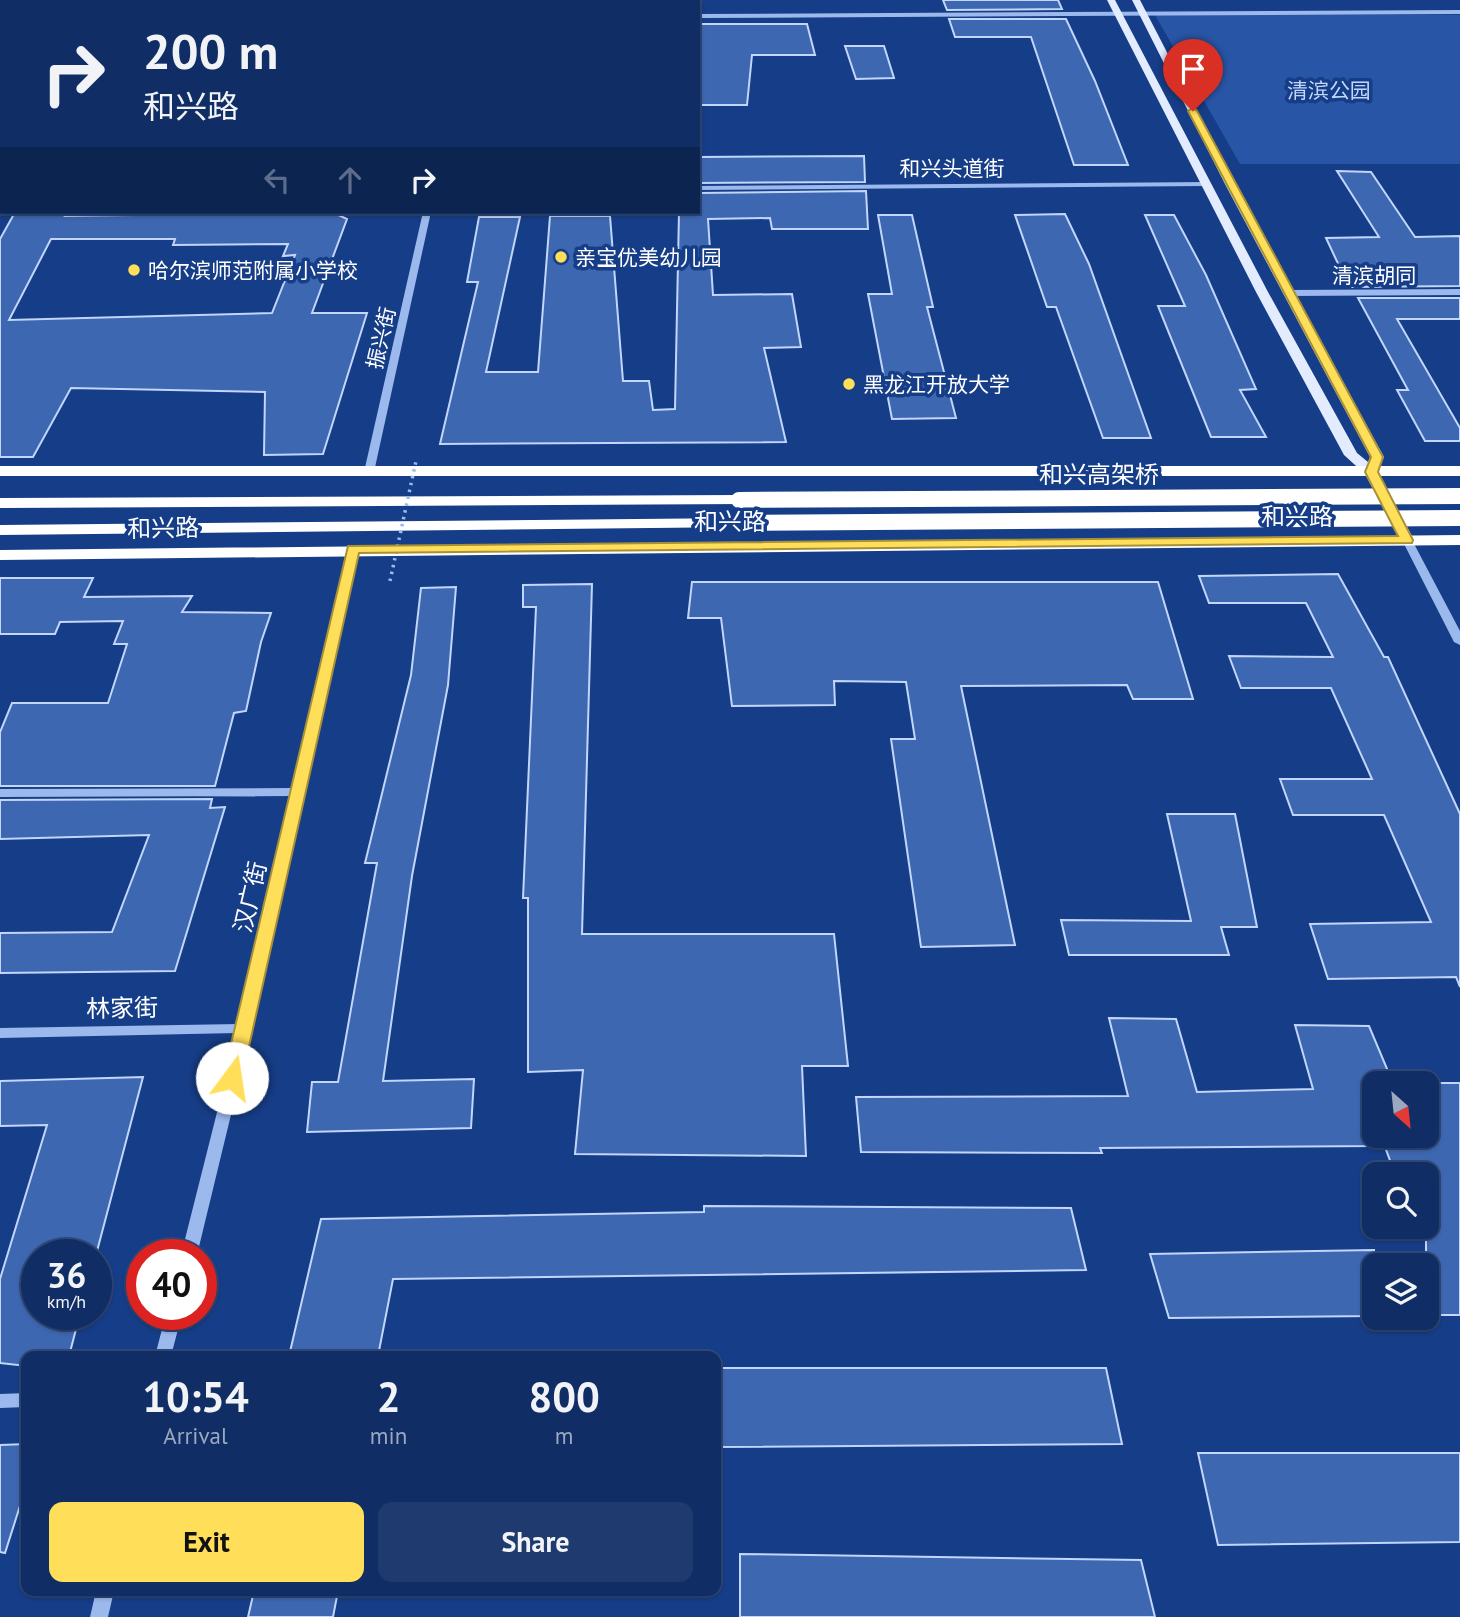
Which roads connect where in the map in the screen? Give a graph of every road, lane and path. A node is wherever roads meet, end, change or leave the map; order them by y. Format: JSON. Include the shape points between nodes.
{"nodes":[{"id":1,"x":1111,"y":0,"type":"edge"},
{"id":2,"x":1136,"y":0,"type":"edge"},
{"id":3,"x":1460,"y":12,"type":"edge"},
{"id":4,"x":1143,"y":13,"type":"junction"},
{"id":5,"x":1118,"y":14,"type":"junction"},
{"id":6,"x":700,"y":16,"type":"edge"},
{"id":7,"x":1206,"y":184,"type":"junction"},
{"id":8,"x":700,"y":188,"type":"edge"},
{"id":9,"x":427,"y":214,"type":"edge"},
{"id":10,"x":1460,"y":292,"type":"edge"},
{"id":11,"x":1289,"y":293,"type":"junction"},
{"id":12,"x":416,"y":461,"type":"dead end"},
{"id":13,"x":0,"y":471,"type":"edge"},
{"id":14,"x":805,"y":471,"type":"junction"},
{"id":15,"x":1460,"y":471,"type":"edge"},
{"id":16,"x":369,"y":472,"type":"junction"},
{"id":17,"x":1371,"y":472,"type":"junction"},
{"id":18,"x":1460,"y":496,"type":"edge"},
{"id":19,"x":471,"y":500,"type":"junction"},
{"id":20,"x":739,"y":500,"type":"joint"},
{"id":21,"x":0,"y":503,"type":"edge"},
{"id":22,"x":1460,"y":518,"type":"edge"},
{"id":23,"x":740,"y":523,"type":"junction"},
{"id":24,"x":0,"y":530,"type":"edge"},
{"id":25,"x":1407,"y":540,"type":"junction"},
{"id":26,"x":1460,"y":540,"type":"edge"},
{"id":27,"x":485,"y":548,"type":"junction"},
{"id":28,"x":353,"y":549,"type":"junction"},
{"id":29,"x":0,"y":555,"type":"edge"},
{"id":30,"x":390,"y":581,"type":"dead end"},
{"id":31,"x":1460,"y":642,"type":"edge"},
{"id":32,"x":300,"y":792,"type":"junction"},
{"id":33,"x":0,"y":793,"type":"edge"},
{"id":34,"x":245,"y":1028,"type":"junction"},
{"id":35,"x":0,"y":1033,"type":"edge"},
{"id":36,"x":193,"y":1239,"type":"edge"},
{"id":37,"x":170,"y":1330,"type":"edge"},
{"id":38,"x":164,"y":1351,"type":"edge"},
{"id":39,"x":21,"y":1400,"type":"edge"},
{"id":40,"x":0,"y":1401,"type":"edge"},
{"id":41,"x":104,"y":1596,"type":"edge"},
{"id":42,"x":99,"y":1617,"type":"edge"}],
"edges":[{"from":1,"to":5,"type":"main road"},
{"from":2,"to":4,"type":"main road"},
{"from":3,"to":4,"type":"street"},
{"from":4,"to":5,"type":"street"},
{"from":4,"to":11,"type":"main road"},
{"from":5,"to":6,"type":"street"},
{"from":5,"to":7,"type":"main road"},
{"from":7,"to":8,"type":"street","name":"和兴头道街"},
{"from":7,"to":17,"type":"main road","via":[[1351,456]]},
{"from":9,"to":16,"type":"street","name":"振兴街"},
{"from":10,"to":11,"type":"street","name":"清滨胡同"},
{"from":11,"to":17,"type":"main road","via":[[1377,457]]},
{"from":12,"to":30,"type":"path","bridge":true},
{"from":13,"to":16,"type":"highway","name":"和兴路"},
{"from":14,"to":16,"type":"highway","name":"和兴路"},
{"from":14,"to":17,"type":"highway","name":"和兴路"},
{"from":14,"to":19,"type":"highway"},
{"from":15,"to":17,"type":"highway","name":"和兴路"},
{"from":17,"to":25,"type":"main road"},
{"from":18,"to":20,"type":"highway","name":"和兴高架桥","bridge":true},
{"from":19,"to":20,"type":"highway","name":"和兴路"},
{"from":19,"to":21,"type":"highway","name":"和兴路"},
{"from":22,"to":23,"type":"highway","name":"和兴高架桥","bridge":true},
{"from":23,"to":24,"type":"highway","name":"和兴路"},
{"from":23,"to":27,"type":"highway"},
{"from":25,"to":26,"type":"highway","name":"和兴路"},
{"from":25,"to":27,"type":"highway","name":"和兴路"},
{"from":25,"to":31,"type":"street"},
{"from":27,"to":28,"type":"highway","name":"和兴路"},
{"from":28,"to":29,"type":"highway","name":"和兴路"},
{"from":28,"to":32,"type":"street","name":"汉广街"},
{"from":32,"to":33,"type":"street"},
{"from":32,"to":34,"type":"street","name":"汉广街"},
{"from":34,"to":35,"type":"street","name":"林家街"},
{"from":34,"to":36,"type":"street","name":"汉广街"},
{"from":37,"to":38,"type":"street"},
{"from":39,"to":40,"type":"street"},
{"from":41,"to":42,"type":"street"}]}
